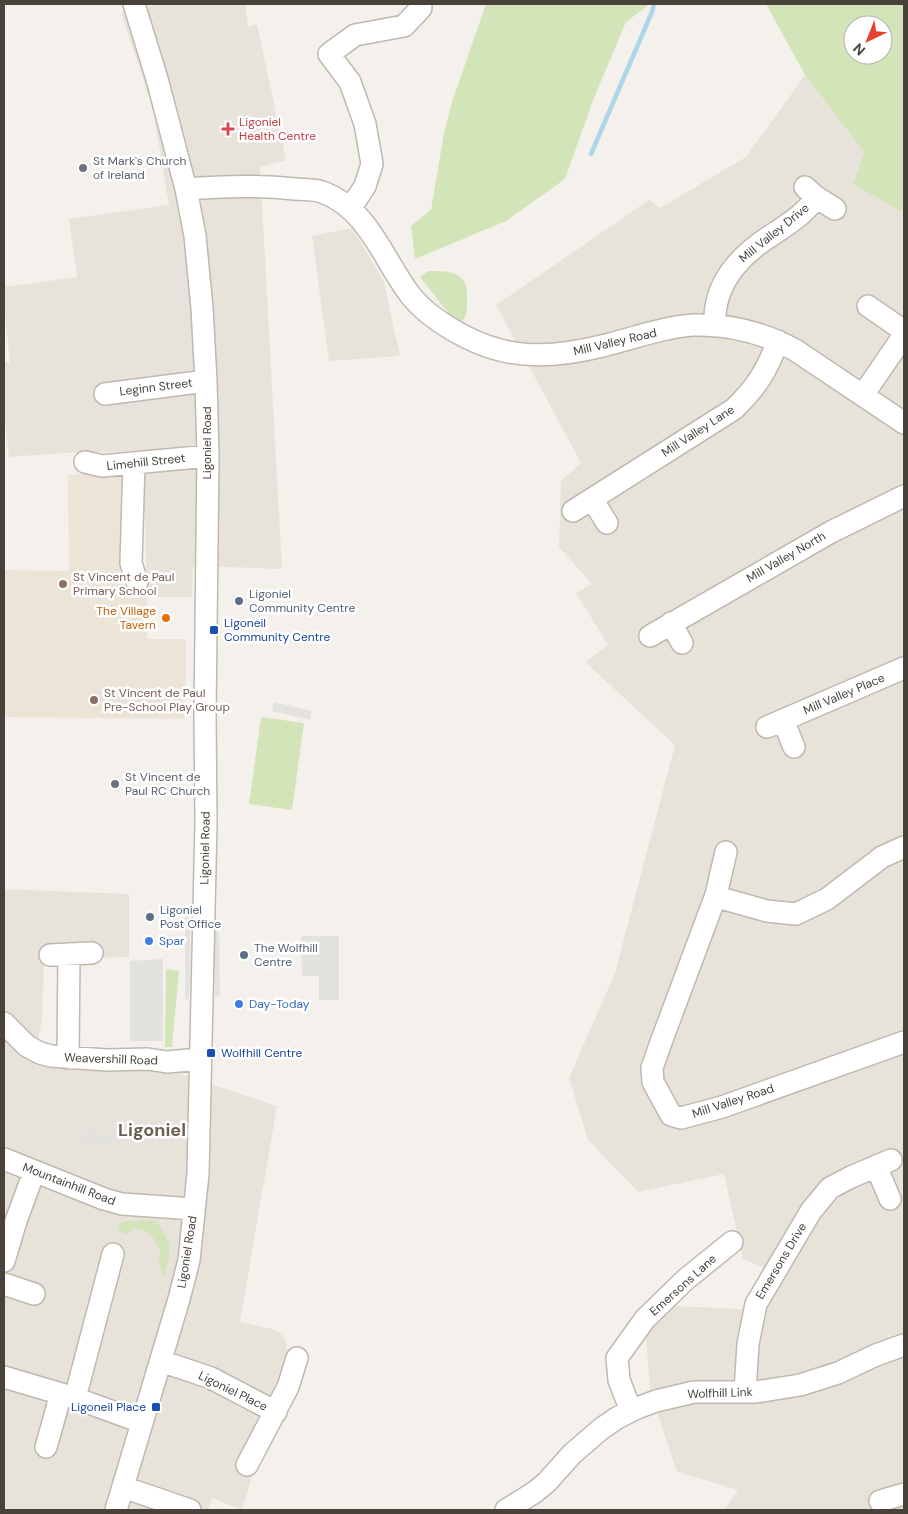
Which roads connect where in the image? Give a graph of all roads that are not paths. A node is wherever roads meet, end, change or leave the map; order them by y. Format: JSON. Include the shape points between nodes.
{"nodes":[{"id":1,"x":134,"y":4,"type":"edge"},
{"id":2,"x":421,"y":8,"type":"dead end"},
{"id":3,"x":186,"y":189,"type":"junction"},
{"id":4,"x":350,"y":209,"type":"junction"},
{"id":5,"x":835,"y":209,"type":"dead end"},
{"id":6,"x":868,"y":306,"type":"dead end"},
{"id":7,"x":714,"y":326,"type":"junction"},
{"id":8,"x":904,"y":331,"type":"edge"},
{"id":9,"x":904,"y":335,"type":"edge"},
{"id":10,"x":778,"y":341,"type":"junction"},
{"id":11,"x":206,"y":381,"type":"junction"},
{"id":12,"x":105,"y":394,"type":"dead end"},
{"id":13,"x":863,"y":395,"type":"junction"},
{"id":14,"x":904,"y":423,"type":"edge"},
{"id":15,"x":208,"y":456,"type":"junction"},
{"id":16,"x":86,"y":462,"type":"dead end"},
{"id":17,"x":134,"y":463,"type":"junction"},
{"id":18,"x":904,"y":496,"type":"edge"},
{"id":19,"x":592,"y":499,"type":"junction"},
{"id":20,"x":573,"y":511,"type":"dead end"},
{"id":21,"x":607,"y":523,"type":"dead end"},
{"id":22,"x":138,"y":582,"type":"dead end"},
{"id":23,"x":670,"y":623,"type":"junction"},
{"id":24,"x":650,"y":636,"type":"dead end"},
{"id":25,"x":682,"y":643,"type":"dead end"},
{"id":26,"x":904,"y":668,"type":"edge"},
{"id":27,"x":794,"y":747,"type":"dead end"},
{"id":28,"x":904,"y":847,"type":"edge"},
{"id":29,"x":726,"y":852,"type":"dead end"},
{"id":30,"x":716,"y":895,"type":"junction"},
{"id":31,"x":92,"y":953,"type":"dead end"},
{"id":32,"x":4,"y":1023,"type":"edge"},
{"id":33,"x":904,"y":1042,"type":"edge"},
{"id":34,"x":68,"y":1058,"type":"junction"},
{"id":35,"x":200,"y":1059,"type":"junction"},
{"id":36,"x":4,"y":1159,"type":"edge"},
{"id":37,"x":34,"y":1172,"type":"junction"},
{"id":38,"x":890,"y":1199,"type":"dead end"},
{"id":39,"x":194,"y":1209,"type":"junction"},
{"id":40,"x":732,"y":1242,"type":"dead end"},
{"id":41,"x":113,"y":1254,"type":"dead end"},
{"id":42,"x":4,"y":1261,"type":"edge"},
{"id":43,"x":4,"y":1284,"type":"edge"},
{"id":44,"x":34,"y":1294,"type":"dead end"},
{"id":45,"x":904,"y":1345,"type":"edge"},
{"id":46,"x":297,"y":1358,"type":"dead end"},
{"id":47,"x":161,"y":1361,"type":"junction"},
{"id":48,"x":4,"y":1377,"type":"edge"},
{"id":49,"x":744,"y":1392,"type":"junction"},
{"id":50,"x":68,"y":1396,"type":"junction"},
{"id":51,"x":631,"y":1411,"type":"junction"},
{"id":52,"x":276,"y":1412,"type":"junction"},
{"id":53,"x":142,"y":1421,"type":"junction"},
{"id":54,"x":46,"y":1447,"type":"dead end"},
{"id":55,"x":247,"y":1465,"type":"dead end"},
{"id":56,"x":123,"y":1487,"type":"junction"},
{"id":57,"x":904,"y":1494,"type":"edge"},
{"id":58,"x":880,"y":1501,"type":"dead end"},
{"id":59,"x":116,"y":1510,"type":"edge"},
{"id":60,"x":190,"y":1510,"type":"edge"},
{"id":61,"x":506,"y":1510,"type":"edge"}],
"edges":[{"from":1,"to":3,"type":"street","name":"Ligoniel Road"},
{"from":2,"to":4,"type":"street","via":[[404,26],[355,35],[329,54],[350,82],[365,124],[372,164],[366,186]]},
{"from":3,"to":4,"type":"street","name":"Mill Valley Road","via":[[277,187],[321,192]]},
{"from":3,"to":11,"type":"street","name":"Ligoniel Road","via":[[196,245]]},
{"from":4,"to":7,"type":"street","name":"Mill Valley Road","via":[[360,218],[413,298],[441,323],[472,341],[534,355],[600,347],[692,325]]},
{"from":5,"to":7,"type":"street","name":"Mill Valley Drive","via":[[811,192],[810,208],[758,244],[735,265],[717,302]]},
{"from":6,"to":8,"type":"street"},
{"from":7,"to":10,"type":"street","name":"Mill Valley Road","via":[[738,328]]},
{"from":9,"to":13,"type":"street"},
{"from":10,"to":13,"type":"street","name":"Mill Valley Road"},
{"from":10,"to":19,"type":"street","name":"Mill Valley Lane","via":[[761,379],[734,409]]},
{"from":11,"to":12,"type":"street","name":"Leginn Street"},
{"from":11,"to":15,"type":"street","name":"Ligoniel Road"},
{"from":13,"to":14,"type":"street","name":"Mill Valley Road"},
{"from":15,"to":17,"type":"street","name":"Limehill Street"},
{"from":15,"to":35,"type":"street","name":"Ligoniel Road","via":[[206,822]]},
{"from":16,"to":17,"type":"street","name":"Limehill Street","via":[[102,466]]},
{"from":17,"to":22,"type":"street","via":[[131,564]]},
{"from":18,"to":23,"type":"street","name":"Mill Valley North","via":[[831,532]]},
{"from":19,"to":20,"type":"street","name":"Mill Valley Lane"},
{"from":19,"to":21,"type":"street"},
{"from":23,"to":24,"type":"street","name":"Mill Valley North"},
{"from":23,"to":25,"type":"street"},
{"from":26,"to":27,"type":"street","name":"Mill Valley Place","via":[[775,723]]},
{"from":28,"to":30,"type":"street","via":[[882,857],[827,899],[796,914],[767,911]]},
{"from":29,"to":30,"type":"street","name":"Mill Valley Road"},
{"from":30,"to":33,"type":"street","name":"Mill Valley Road","via":[[652,1068],[653,1082],[671,1115],[681,1118],[722,1106]]},
{"from":31,"to":34,"type":"street","via":[[59,955]]},
{"from":32,"to":34,"type":"street","name":"Weavershill Road","via":[[27,1046],[40,1053]]},
{"from":34,"to":35,"type":"street","name":"Weavershill Road","via":[[167,1062]]},
{"from":35,"to":39,"type":"street","name":"Ligoniel Road","via":[[198,1174]]},
{"from":36,"to":37,"type":"street","name":"Mountainhill Road"},
{"from":37,"to":39,"type":"street","name":"Mountainhill Road","via":[[122,1204]]},
{"from":37,"to":42,"type":"street"},
{"from":38,"to":49,"type":"street","name":"Emersons Drive","via":[[884,1163],[830,1188],[811,1211],[756,1304],[748,1344]]},
{"from":39,"to":47,"type":"street","name":"Ligoniel Road","via":[[189,1260]]},
{"from":40,"to":51,"type":"street","name":"Emersons Lane","via":[[685,1280],[645,1319],[617,1358],[619,1380]]},
{"from":41,"to":50,"type":"street","via":[[106,1312]]},
{"from":43,"to":44,"type":"street"},
{"from":45,"to":49,"type":"street","name":"Wolfhill Link","via":[[821,1379],[780,1389]]},
{"from":46,"to":52,"type":"street","name":"Ligoniel Place"},
{"from":47,"to":52,"type":"street","name":"Ligoniel Place","via":[[211,1378]]},
{"from":47,"to":53,"type":"street","name":"Ligoniel Road"},
{"from":48,"to":50,"type":"street"},
{"from":49,"to":51,"type":"street","name":"Wolfhill Link","via":[[694,1392],[656,1400]]},
{"from":50,"to":53,"type":"street"},
{"from":50,"to":54,"type":"street"},
{"from":51,"to":61,"type":"street","name":"Wolfhill Link","via":[[594,1434],[547,1482]]},
{"from":52,"to":55,"type":"street","name":"Ligoniel Place"},
{"from":53,"to":56,"type":"street","name":"Ligoniel Road"},
{"from":56,"to":59,"type":"street","name":"Ligoniel Road"},
{"from":56,"to":60,"type":"street"},
{"from":57,"to":58,"type":"street"}]}
